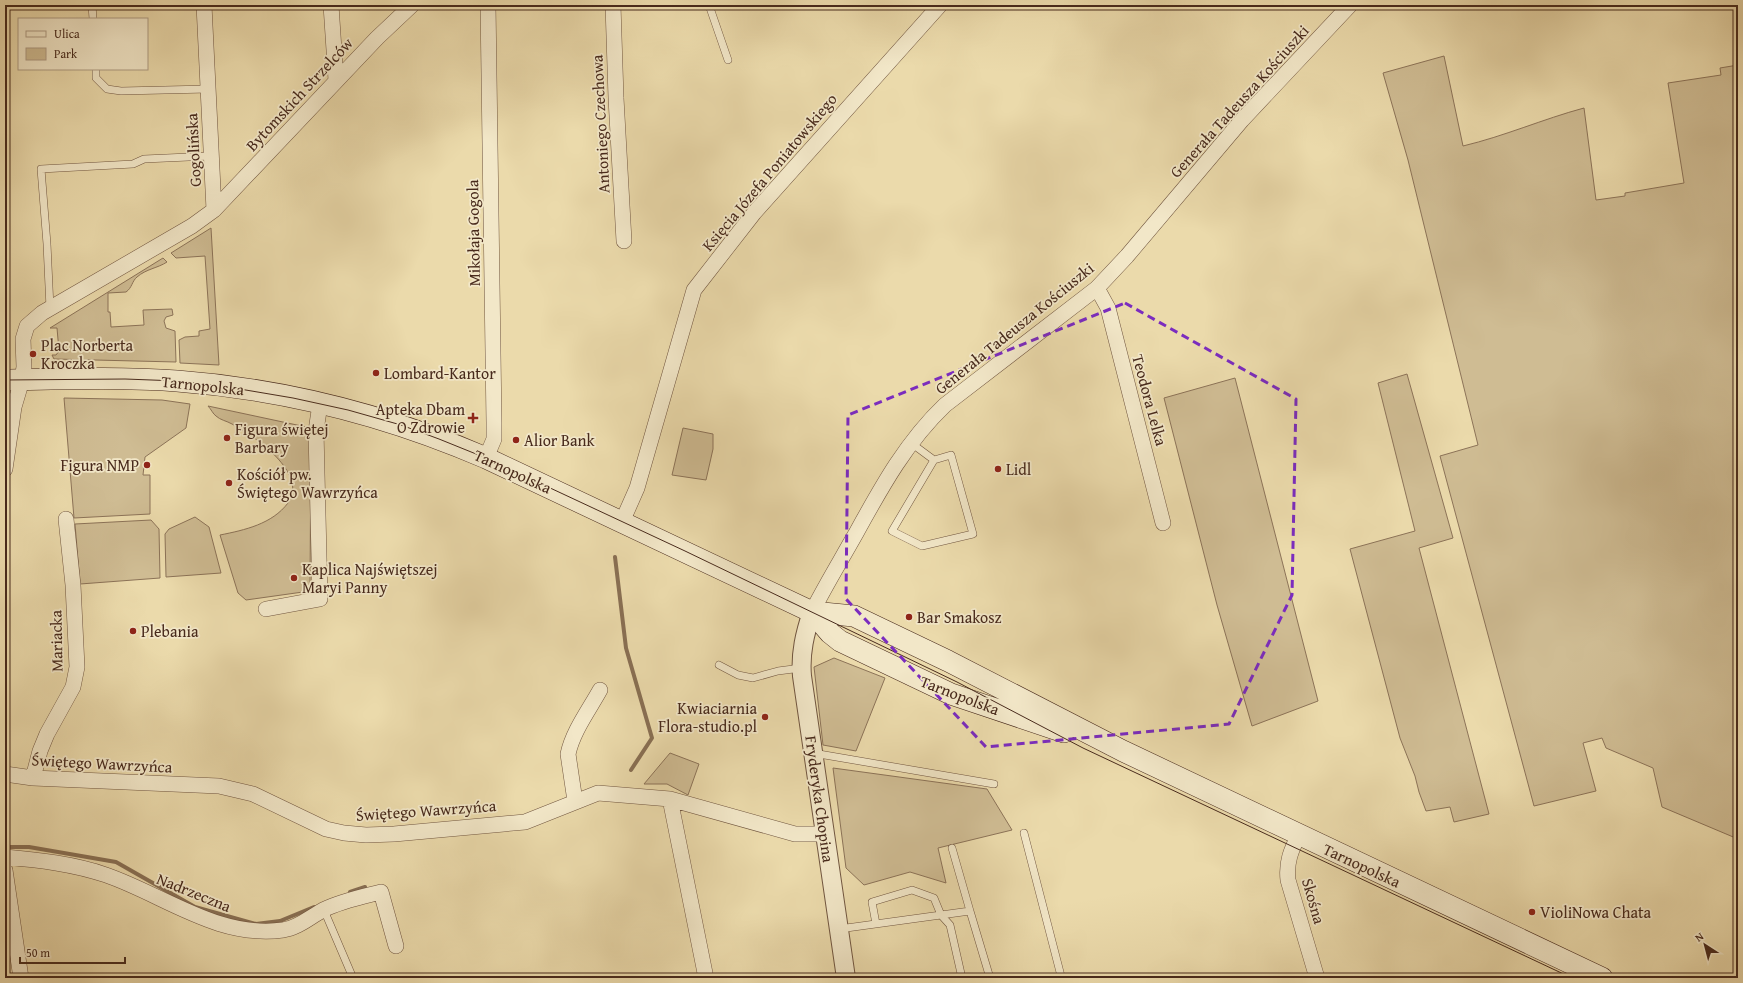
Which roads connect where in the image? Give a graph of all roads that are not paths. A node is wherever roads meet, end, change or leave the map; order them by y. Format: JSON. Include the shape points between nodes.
{"nodes":[{"id":1,"x":92,"y":5,"type":"edge"},
{"id":2,"x":204,"y":5,"type":"edge"},
{"id":3,"x":330,"y":5,"type":"edge"},
{"id":4,"x":412,"y":5,"type":"edge"},
{"id":5,"x":488,"y":5,"type":"edge"},
{"id":6,"x":613,"y":5,"type":"edge"},
{"id":7,"x":708,"y":5,"type":"edge"},
{"id":8,"x":940,"y":5,"type":"edge"},
{"id":9,"x":1350,"y":5,"type":"edge"},
{"id":10,"x":93,"y":18,"type":"edge"},
{"id":11,"x":728,"y":60,"type":"dead end"},
{"id":12,"x":96,"y":70,"type":"edge"},
{"id":13,"x":336,"y":80,"type":"junction"},
{"id":14,"x":208,"y":89,"type":"junction"},
{"id":15,"x":211,"y":156,"type":"junction"},
{"id":16,"x":214,"y":210,"type":"junction"},
{"id":17,"x":624,"y":241,"type":"dead end"},
{"id":18,"x":1097,"y":288,"type":"junction"},
{"id":19,"x":50,"y":309,"type":"junction"},
{"id":20,"x":14,"y":380,"type":"edge"},
{"id":21,"x":320,"y":404,"type":"junction"},
{"id":22,"x":911,"y":443,"type":"junction"},
{"id":23,"x":486,"y":458,"type":"junction"},
{"id":24,"x":934,"y":460,"type":"junction"},
{"id":25,"x":5,"y":469,"type":"edge"},
{"id":26,"x":66,"y":519,"type":"dead end"},
{"id":27,"x":622,"y":522,"type":"junction"},
{"id":28,"x":1163,"y":523,"type":"dead end"},
{"id":29,"x":266,"y":609,"type":"dead end"},
{"id":30,"x":812,"y":612,"type":"junction"},
{"id":31,"x":719,"y":664,"type":"dead end"},
{"id":32,"x":802,"y":668,"type":"junction"},
{"id":33,"x":600,"y":690,"type":"dead end"},
{"id":34,"x":1123,"y":751,"type":"junction"},
{"id":35,"x":813,"y":753,"type":"junction"},
{"id":36,"x":5,"y":774,"type":"edge"},
{"id":37,"x":33,"y":778,"type":"junction"},
{"id":38,"x":994,"y":784,"type":"dead end"},
{"id":39,"x":670,"y":799,"type":"junction"},
{"id":40,"x":575,"y":801,"type":"junction"},
{"id":41,"x":1024,"y":833,"type":"dead end"},
{"id":42,"x":825,"y":834,"type":"junction"},
{"id":43,"x":1298,"y":835,"type":"junction"},
{"id":44,"x":952,"y":848,"type":"dead end"},
{"id":45,"x":5,"y":857,"type":"edge"},
{"id":46,"x":5,"y":870,"type":"edge"},
{"id":47,"x":324,"y":910,"type":"junction"},
{"id":48,"x":970,"y":911,"type":"junction"},
{"id":49,"x":942,"y":915,"type":"junction"},
{"id":50,"x":876,"y":924,"type":"junction"},
{"id":51,"x":839,"y":929,"type":"junction"},
{"id":52,"x":396,"y":946,"type":"dead end"},
{"id":53,"x":22,"y":978,"type":"edge"},
{"id":54,"x":353,"y":978,"type":"edge"},
{"id":55,"x":706,"y":978,"type":"edge"},
{"id":56,"x":846,"y":978,"type":"edge"},
{"id":57,"x":962,"y":978,"type":"edge"},
{"id":58,"x":990,"y":978,"type":"edge"},
{"id":59,"x":1056,"y":978,"type":"edge"},
{"id":60,"x":1316,"y":978,"type":"edge"},
{"id":61,"x":1602,"y":978,"type":"edge"}],
"edges":[{"from":1,"to":10,"type":"lane"},
{"from":2,"to":14,"type":"street","name":"Gogolińska"},
{"from":3,"to":13,"type":"street"},
{"from":4,"to":13,"type":"street","name":"Bytomskich Strzelców"},
{"from":5,"to":23,"type":"street","name":"Mikołaja Gogola","via":[[494,439]]},
{"from":6,"to":17,"type":"street","name":"Antoniego Czechowa"},
{"from":7,"to":11,"type":"lane"},
{"from":8,"to":27,"type":"street","name":"Księcia Józefa Poniatowskiego","via":[[754,212],[694,290],[637,488]]},
{"from":9,"to":18,"type":"street","name":"Generała Tadeusza Kościuszki","via":[[1242,120]]},
{"from":12,"to":14,"type":"lane","name":"Gogolińska","via":[[96,78],[106,89],[121,92]]},
{"from":13,"to":16,"type":"street","name":"Bytomskich Strzelców"},
{"from":14,"to":15,"type":"street","name":"Gogolińska"},
{"from":15,"to":16,"type":"street","name":"Gogolińska"},
{"from":15,"to":19,"type":"lane","via":[[144,159],[133,164],[41,169],[48,244]]},
{"from":16,"to":19,"type":"street","via":[[148,253]]},
{"from":18,"to":22,"type":"street","name":"Generała Tadeusza Kościuszki","via":[[945,405]]},
{"from":18,"to":28,"type":"street","name":"Teodora Lelka","via":[[1108,308]]},
{"from":19,"to":20,"type":"street","via":[[33,320],[24,333],[24,367]]},
{"from":20,"to":21,"type":"main road","name":"Tarnopolska","via":[[102,378],[178,381],[259,392]]},
{"from":20,"to":25,"type":"street","via":[[14,407]]},
{"from":21,"to":23,"type":"main road","name":"Tarnopolska","via":[[401,425]]},
{"from":21,"to":29,"type":"street","via":[[316,430],[320,599]]},
{"from":22,"to":24,"type":"lane"},
{"from":22,"to":30,"type":"street","name":"Generała Tadeusza Kościuszki","via":[[878,494]]},
{"from":23,"to":27,"type":"main road","name":"Tarnopolska"},
{"from":24,"to":24,"type":"lane","via":[[951,455],[973,534],[922,546],[892,531]]},
{"from":26,"to":37,"type":"street","name":"Mariacka","via":[[77,667],[73,687],[47,734]]},
{"from":27,"to":30,"type":"main road","name":"Tarnopolska"},
{"from":30,"to":32,"type":"street","name":"Fryderyka Chopina","via":[[804,639]]},
{"from":30,"to":34,"type":"main road","name":"Tarnopolska","via":[[854,616],[996,685]]},
{"from":30,"to":34,"type":"main road","name":"Tarnopolska","via":[[840,641],[935,687]]},
{"from":31,"to":32,"type":"lane","via":[[738,675],[753,678]]},
{"from":32,"to":35,"type":"street","name":"Fryderyka Chopina"},
{"from":33,"to":40,"type":"street","via":[[568,754]]},
{"from":34,"to":43,"type":"main road","name":"Tarnopolska"},
{"from":35,"to":38,"type":"lane"},
{"from":35,"to":42,"type":"street","name":"Fryderyka Chopina"},
{"from":36,"to":37,"type":"street","name":"Świętego Wawrzyńca"},
{"from":37,"to":40,"type":"street","name":"Świętego Wawrzyńca","via":[[219,786],[252,794],[326,829],[366,835],[525,822]]},
{"from":39,"to":40,"type":"street","name":"Świętego Wawrzyńca","via":[[598,793]]},
{"from":39,"to":42,"type":"street","name":"Świętego Wawrzyńca","via":[[795,834]]},
{"from":39,"to":55,"type":"street"},
{"from":41,"to":59,"type":"lane","via":[[1061,976]]},
{"from":42,"to":51,"type":"street","name":"Fryderyka Chopina"},
{"from":43,"to":60,"type":"street","name":"Skośna","via":[[1288,858],[1288,880]]},
{"from":43,"to":61,"type":"main road","name":"Tarnopolska"},
{"from":44,"to":48,"type":"lane"},
{"from":45,"to":47,"type":"street","name":"Nadrzeczna","via":[[47,861],[104,874],[205,919],[247,930],[284,930]]},
{"from":46,"to":53,"type":"street"},
{"from":47,"to":52,"type":"street","name":"Nadrzeczna","via":[[346,900],[381,892]]},
{"from":47,"to":54,"type":"lane"},
{"from":48,"to":49,"type":"lane"},
{"from":48,"to":58,"type":"lane"},
{"from":49,"to":50,"type":"lane"},
{"from":49,"to":50,"type":"lane","via":[[934,898],[912,890],[872,902]]},
{"from":49,"to":57,"type":"lane","via":[[950,925]]},
{"from":50,"to":51,"type":"lane"},
{"from":51,"to":56,"type":"street","name":"Fryderyka Chopina"}]}
